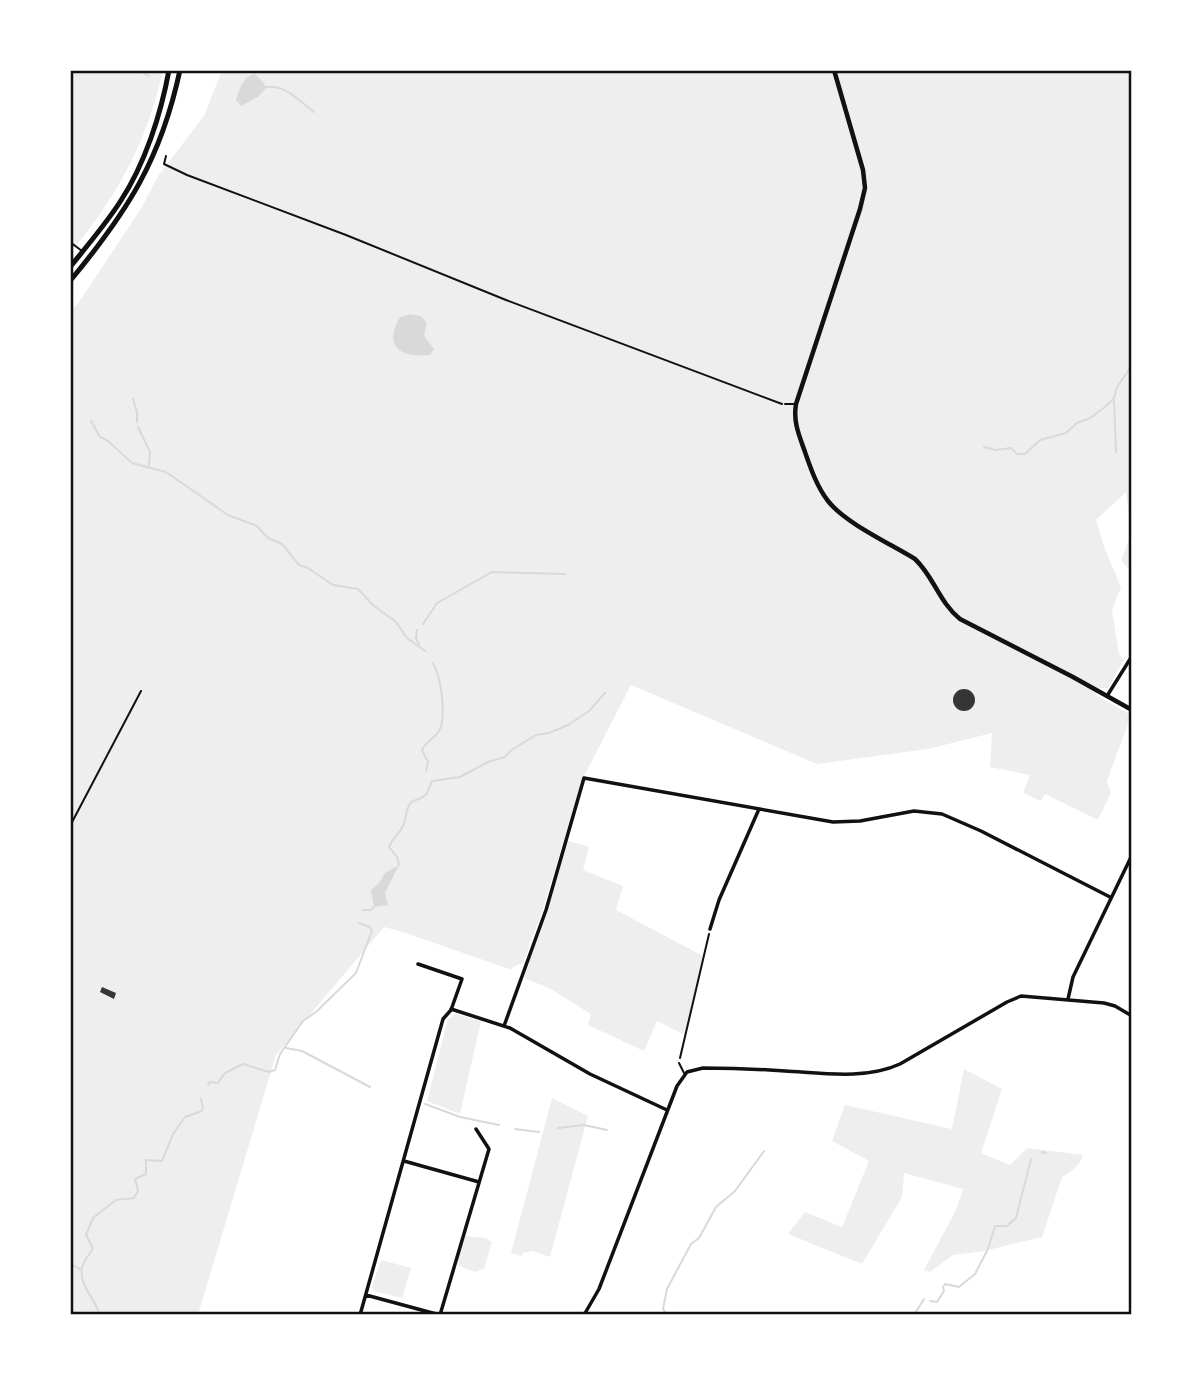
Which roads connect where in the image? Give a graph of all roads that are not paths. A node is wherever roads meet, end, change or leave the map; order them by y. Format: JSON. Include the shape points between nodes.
{"nodes":[{"id":1,"x":169,"y":70,"type":"edge"},
{"id":2,"x":180,"y":70,"type":"edge"},
{"id":3,"x":834,"y":70,"type":"edge"},
{"id":4,"x":70,"y":242,"type":"edge"},
{"id":5,"x":82,"y":252,"type":"junction"},
{"id":6,"x":70,"y":267,"type":"edge"},
{"id":7,"x":70,"y":281,"type":"edge"},
{"id":8,"x":785,"y":404,"type":"road end"},
{"id":9,"x":796,"y":404,"type":"junction"},
{"id":10,"x":1132,"y":656,"type":"edge"},
{"id":11,"x":1130,"y":665,"type":"edge"},
{"id":12,"x":1107,"y":696,"type":"junction"},
{"id":13,"x":1132,"y":710,"type":"edge"},
{"id":14,"x":759,"y":809,"type":"junction"},
{"id":15,"x":1132,"y":855,"type":"edge"},
{"id":16,"x":1110,"y":897,"type":"junction"},
{"id":17,"x":710,"y":929,"type":"road end"},
{"id":18,"x":418,"y":964,"type":"dead end"},
{"id":19,"x":1068,"y":999,"type":"junction"},
{"id":20,"x":451,"y":1010,"type":"junction"},
{"id":21,"x":1132,"y":1016,"type":"edge"},
{"id":22,"x":504,"y":1026,"type":"junction"},
{"id":23,"x":679,"y":1063,"type":"road end"},
{"id":24,"x":685,"y":1074,"type":"junction"},
{"id":25,"x":667,"y":1110,"type":"junction"},
{"id":26,"x":476,"y":1129,"type":"dead end"},
{"id":27,"x":404,"y":1161,"type":"junction"},
{"id":28,"x":478,"y":1182,"type":"junction"},
{"id":29,"x":366,"y":1295,"type":"junction"},
{"id":30,"x":360,"y":1315,"type":"edge"},
{"id":31,"x":440,"y":1315,"type":"edge"},
{"id":32,"x":584,"y":1315,"type":"edge"}],
"edges":[{"from":1,"to":5,"type":"main road","via":[[164,98],[132,180]]},
{"from":2,"to":7,"type":"main road","via":[[149,168],[122,213]]},
{"from":3,"to":9,"type":"main road","via":[[865,188]]},
{"from":4,"to":5,"type":"lane"},
{"from":5,"to":6,"type":"main road"},
{"from":8,"to":9,"type":"lane"},
{"from":9,"to":12,"type":"main road","via":[[794,421],[805,453],[832,506],[915,559],[947,608],[960,619]]},
{"from":10,"to":11,"type":"street"},
{"from":11,"to":12,"type":"street"},
{"from":12,"to":13,"type":"main road"},
{"from":14,"to":16,"type":"street","via":[[843,822],[934,812]]},
{"from":14,"to":17,"type":"street"},
{"from":14,"to":22,"type":"street","via":[[584,778],[546,910]]},
{"from":15,"to":16,"type":"street"},
{"from":16,"to":19,"type":"street","via":[[1073,977]]},
{"from":18,"to":20,"type":"street","via":[[462,979]]},
{"from":19,"to":21,"type":"street","via":[[1109,1004]]},
{"from":19,"to":24,"type":"street","via":[[1017,997],[885,1070],[832,1073],[703,1068]]},
{"from":20,"to":22,"type":"street"},
{"from":20,"to":27,"type":"street","via":[[443,1019]]},
{"from":22,"to":25,"type":"street"},
{"from":23,"to":24,"type":"lane"},
{"from":24,"to":25,"type":"street"},
{"from":25,"to":32,"type":"street","via":[[599,1289]]},
{"from":26,"to":28,"type":"street","via":[[489,1149]]},
{"from":27,"to":28,"type":"street"},
{"from":27,"to":29,"type":"street"},
{"from":28,"to":31,"type":"street"},
{"from":29,"to":30,"type":"street"},
{"from":29,"to":31,"type":"street"}]}
